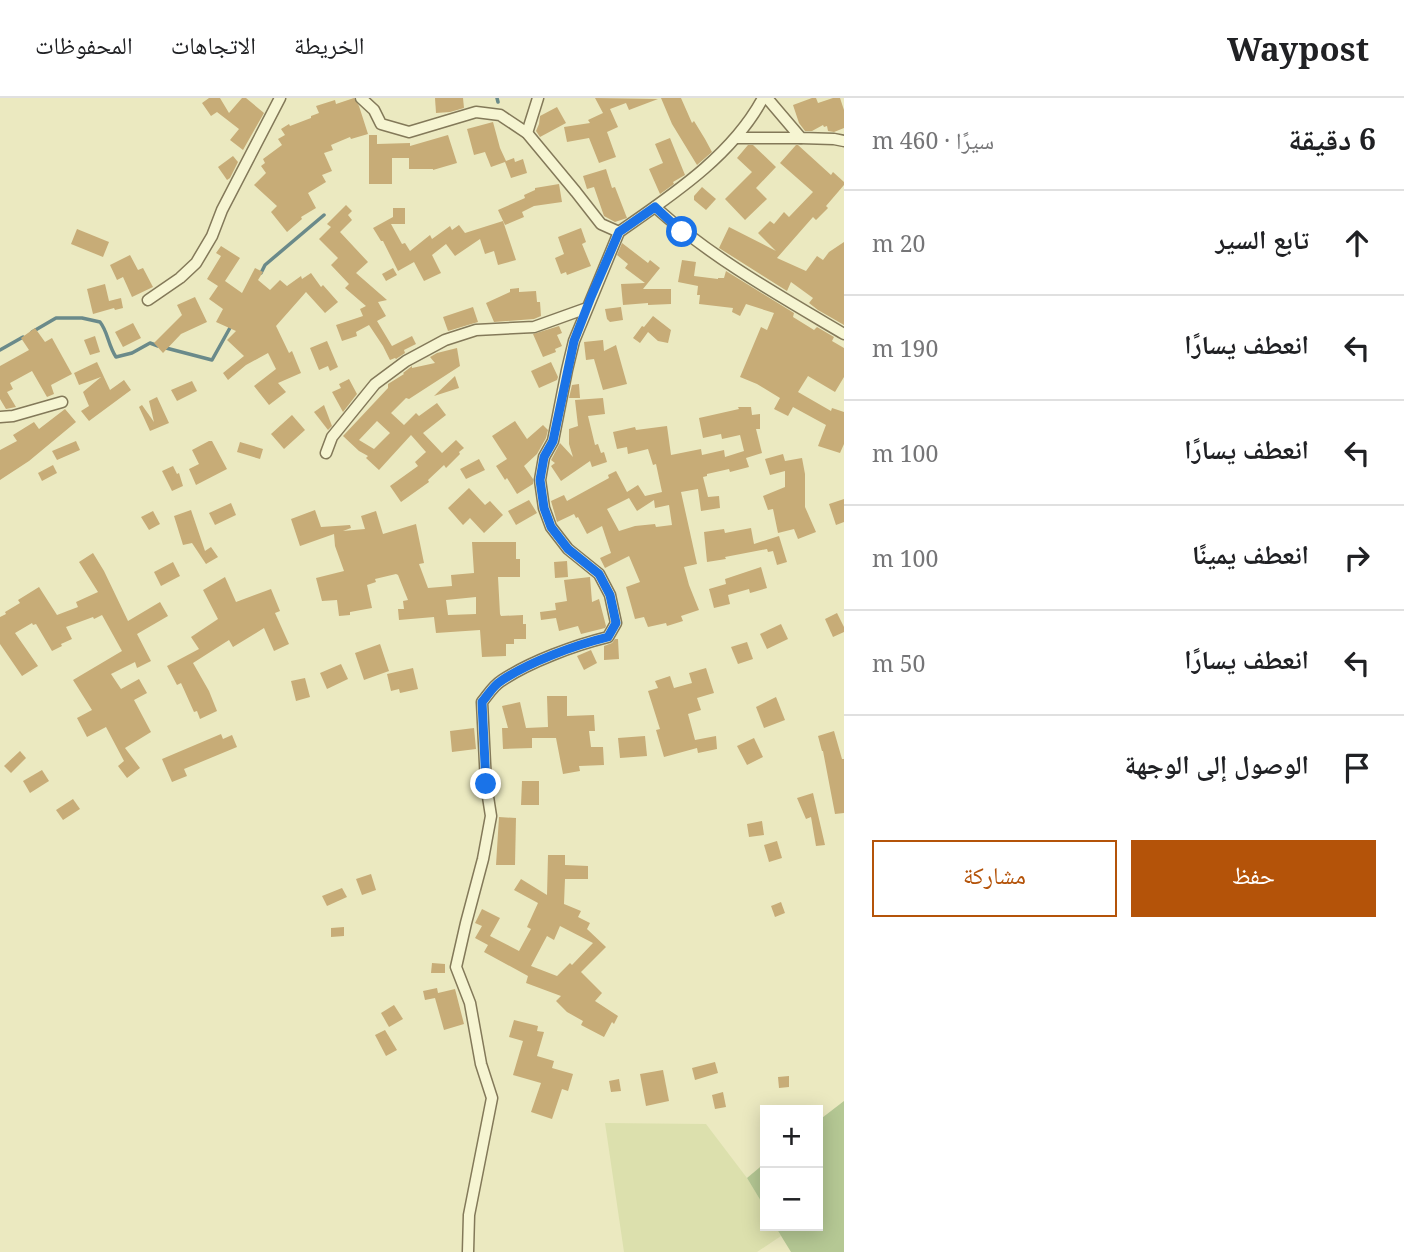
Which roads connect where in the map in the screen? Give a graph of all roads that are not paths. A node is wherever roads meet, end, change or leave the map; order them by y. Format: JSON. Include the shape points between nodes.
{"nodes":[{"id":1,"x":280,"y":98,"type":"edge"},
{"id":2,"x":361,"y":98,"type":"edge"},
{"id":3,"x":538,"y":98,"type":"edge"},
{"id":4,"x":765,"y":98,"type":"edge"},
{"id":5,"x":527,"y":134,"type":"junction"},
{"id":6,"x":737,"y":138,"type":"junction"},
{"id":7,"x":801,"y":138,"type":"junction"},
{"id":8,"x":844,"y":141,"type":"edge"},
{"id":9,"x":655,"y":207,"type":"junction"},
{"id":10,"x":619,"y":232,"type":"junction"},
{"id":11,"x":148,"y":300,"type":"dead end"},
{"id":12,"x":587,"y":307,"type":"junction"},
{"id":13,"x":844,"y":334,"type":"edge"},
{"id":14,"x":62,"y":402,"type":"dead end"},
{"id":15,"x":0,"y":417,"type":"edge"},
{"id":16,"x":326,"y":453,"type":"dead end"},
{"id":17,"x":468,"y":1252,"type":"edge"}],
"edges":[{"from":1,"to":11,"type":"street","via":[[196,263]]},
{"from":2,"to":5,"type":"street","via":[[381,124],[394,129],[409,132],[476,112],[500,115]]},
{"from":3,"to":5,"type":"street"},
{"from":4,"to":6,"type":"street"},
{"from":4,"to":7,"type":"street"},
{"from":5,"to":10,"type":"street","via":[[601,224]]},
{"from":6,"to":7,"type":"street"},
{"from":6,"to":9,"type":"street"},
{"from":7,"to":8,"type":"street"},
{"from":9,"to":10,"type":"street"},
{"from":9,"to":13,"type":"street","via":[[682,232],[758,284]]},
{"from":10,"to":12,"type":"street"},
{"from":12,"to":16,"type":"street","via":[[534,327],[476,330],[406,361],[375,384],[332,437]]},
{"from":12,"to":17,"type":"street","via":[[574,341],[540,480],[551,527],[568,549],[599,574],[610,595],[616,623],[608,637],[584,643],[499,682],[482,702],[491,816],[456,967],[470,1003],[492,1098],[469,1215]]},
{"from":14,"to":15,"type":"street"}]}
